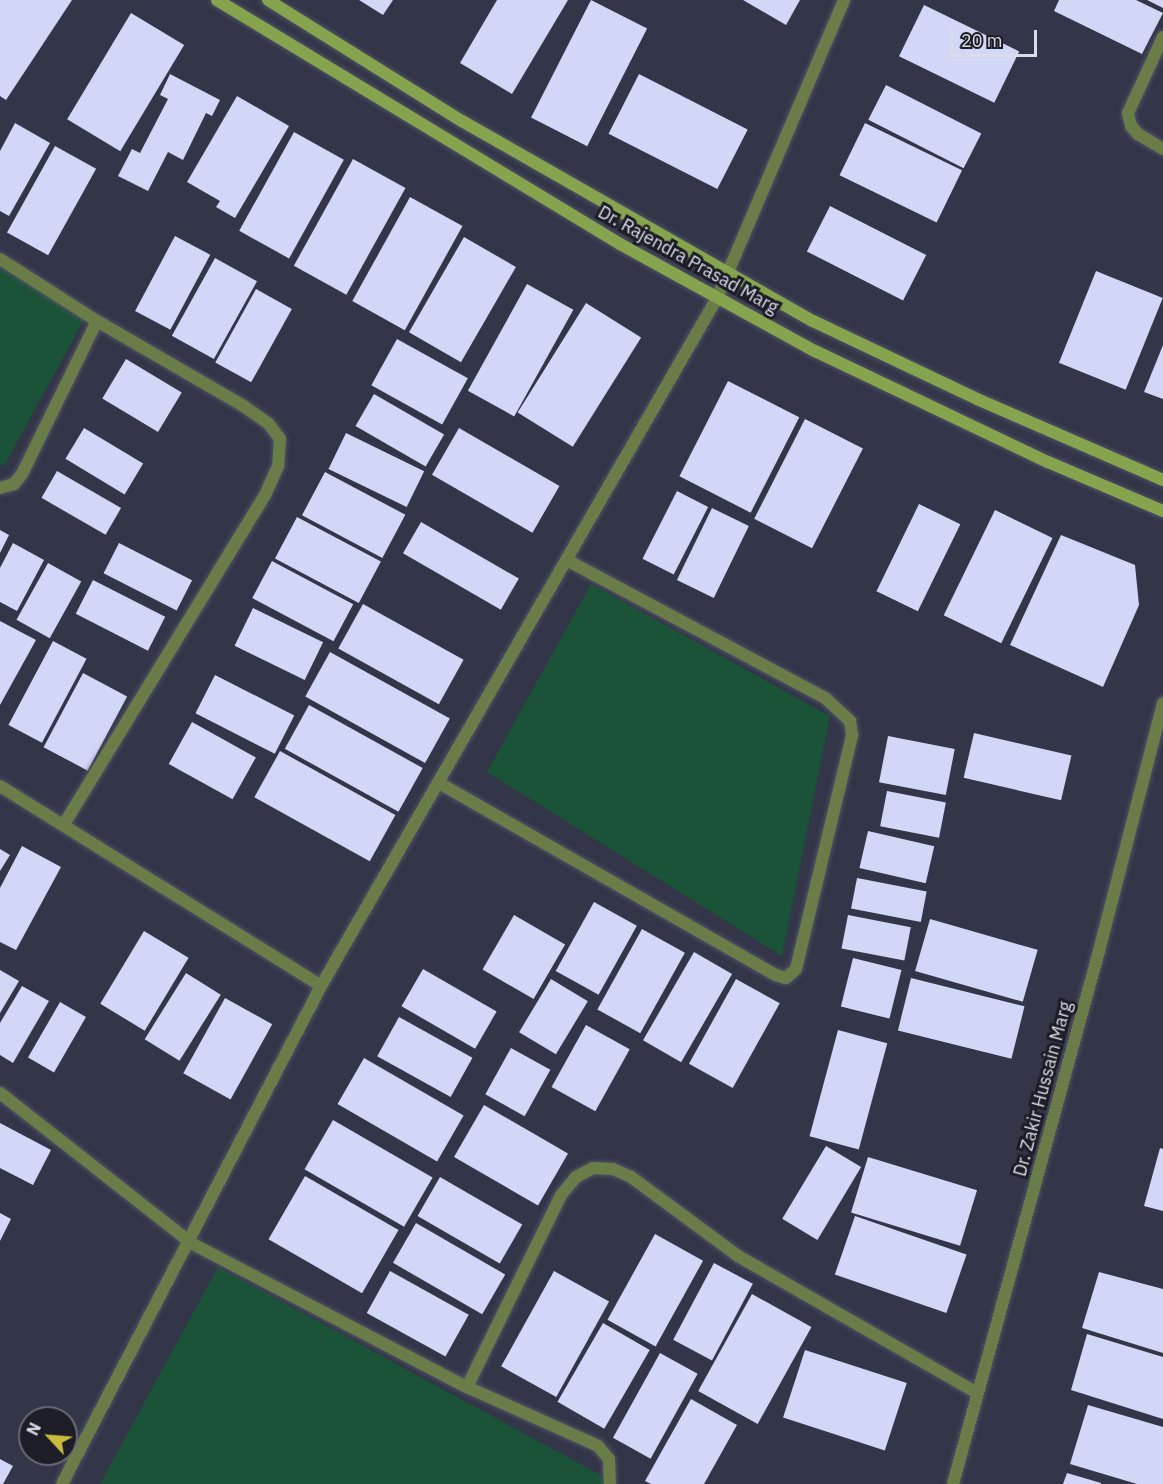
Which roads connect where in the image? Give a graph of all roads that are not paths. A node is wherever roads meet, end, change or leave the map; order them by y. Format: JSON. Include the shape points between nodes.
{"nodes":[{"id":1,"x":217,"y":0,"type":"edge"},
{"id":2,"x":268,"y":0,"type":"edge"},
{"id":3,"x":844,"y":0,"type":"edge"},
{"id":4,"x":1163,"y":37,"type":"edge"},
{"id":5,"x":1163,"y":149,"type":"edge"},
{"id":6,"x":0,"y":259,"type":"edge"},
{"id":7,"x":729,"y":273,"type":"junction"},
{"id":8,"x":717,"y":298,"type":"junction"},
{"id":9,"x":97,"y":321,"type":"junction"},
{"id":10,"x":1163,"y":480,"type":"edge"},
{"id":11,"x":0,"y":488,"type":"edge"},
{"id":12,"x":1163,"y":511,"type":"edge"},
{"id":13,"x":567,"y":560,"type":"junction"},
{"id":14,"x":1163,"y":703,"type":"edge"},
{"id":15,"x":439,"y":783,"type":"junction"},
{"id":16,"x":0,"y":786,"type":"edge"},
{"id":17,"x":64,"y":824,"type":"junction"},
{"id":18,"x":321,"y":986,"type":"junction"},
{"id":19,"x":0,"y":1093,"type":"edge"},
{"id":20,"x":190,"y":1243,"type":"junction"},
{"id":21,"x":467,"y":1387,"type":"junction"},
{"id":22,"x":977,"y":1393,"type":"junction"},
{"id":23,"x":63,"y":1484,"type":"edge"},
{"id":24,"x":610,"y":1484,"type":"edge"},
{"id":25,"x":953,"y":1484,"type":"edge"}],
"edges":[{"from":1,"to":8,"type":"main road","name":"Dr. Rajendra Prasad Marg","via":[[448,143]]},
{"from":2,"to":7,"type":"main road","name":"Dr. Rajendra Prasad Marg","via":[[462,121]]},
{"from":3,"to":7,"type":"street"},
{"from":4,"to":5,"type":"street","via":[[1128,113],[1138,134]]},
{"from":6,"to":9,"type":"street"},
{"from":7,"to":8,"type":"street"},
{"from":7,"to":10,"type":"main road","name":"Dr. Rajendra Prasad Marg","via":[[813,321],[977,399]]},
{"from":8,"to":12,"type":"main road","name":"Dr. Rajendra Prasad Marg","via":[[825,356],[1048,462]]},
{"from":8,"to":13,"type":"street"},
{"from":9,"to":11,"type":"street","via":[[22,474],[14,484]]},
{"from":9,"to":17,"type":"street","via":[[268,423],[280,439],[278,466],[265,495]]},
{"from":13,"to":15,"type":"street"},
{"from":13,"to":15,"type":"street","via":[[825,698],[850,721],[852,735],[796,969],[786,978],[776,975]]},
{"from":14,"to":22,"type":"street","name":"Dr. Zakir Hussain Marg","via":[[1100,951]]},
{"from":15,"to":18,"type":"street"},
{"from":16,"to":17,"type":"street"},
{"from":17,"to":18,"type":"street"},
{"from":18,"to":20,"type":"street"},
{"from":19,"to":20,"type":"street"},
{"from":20,"to":21,"type":"street"},
{"from":20,"to":23,"type":"street"},
{"from":21,"to":22,"type":"street","via":[[561,1195],[576,1177],[593,1168],[613,1169],[631,1178],[738,1256]]},
{"from":21,"to":24,"type":"street","via":[[598,1446],[609,1460]]},
{"from":22,"to":25,"type":"street","name":"Dr. Zakir Hussain Marg"}]}
